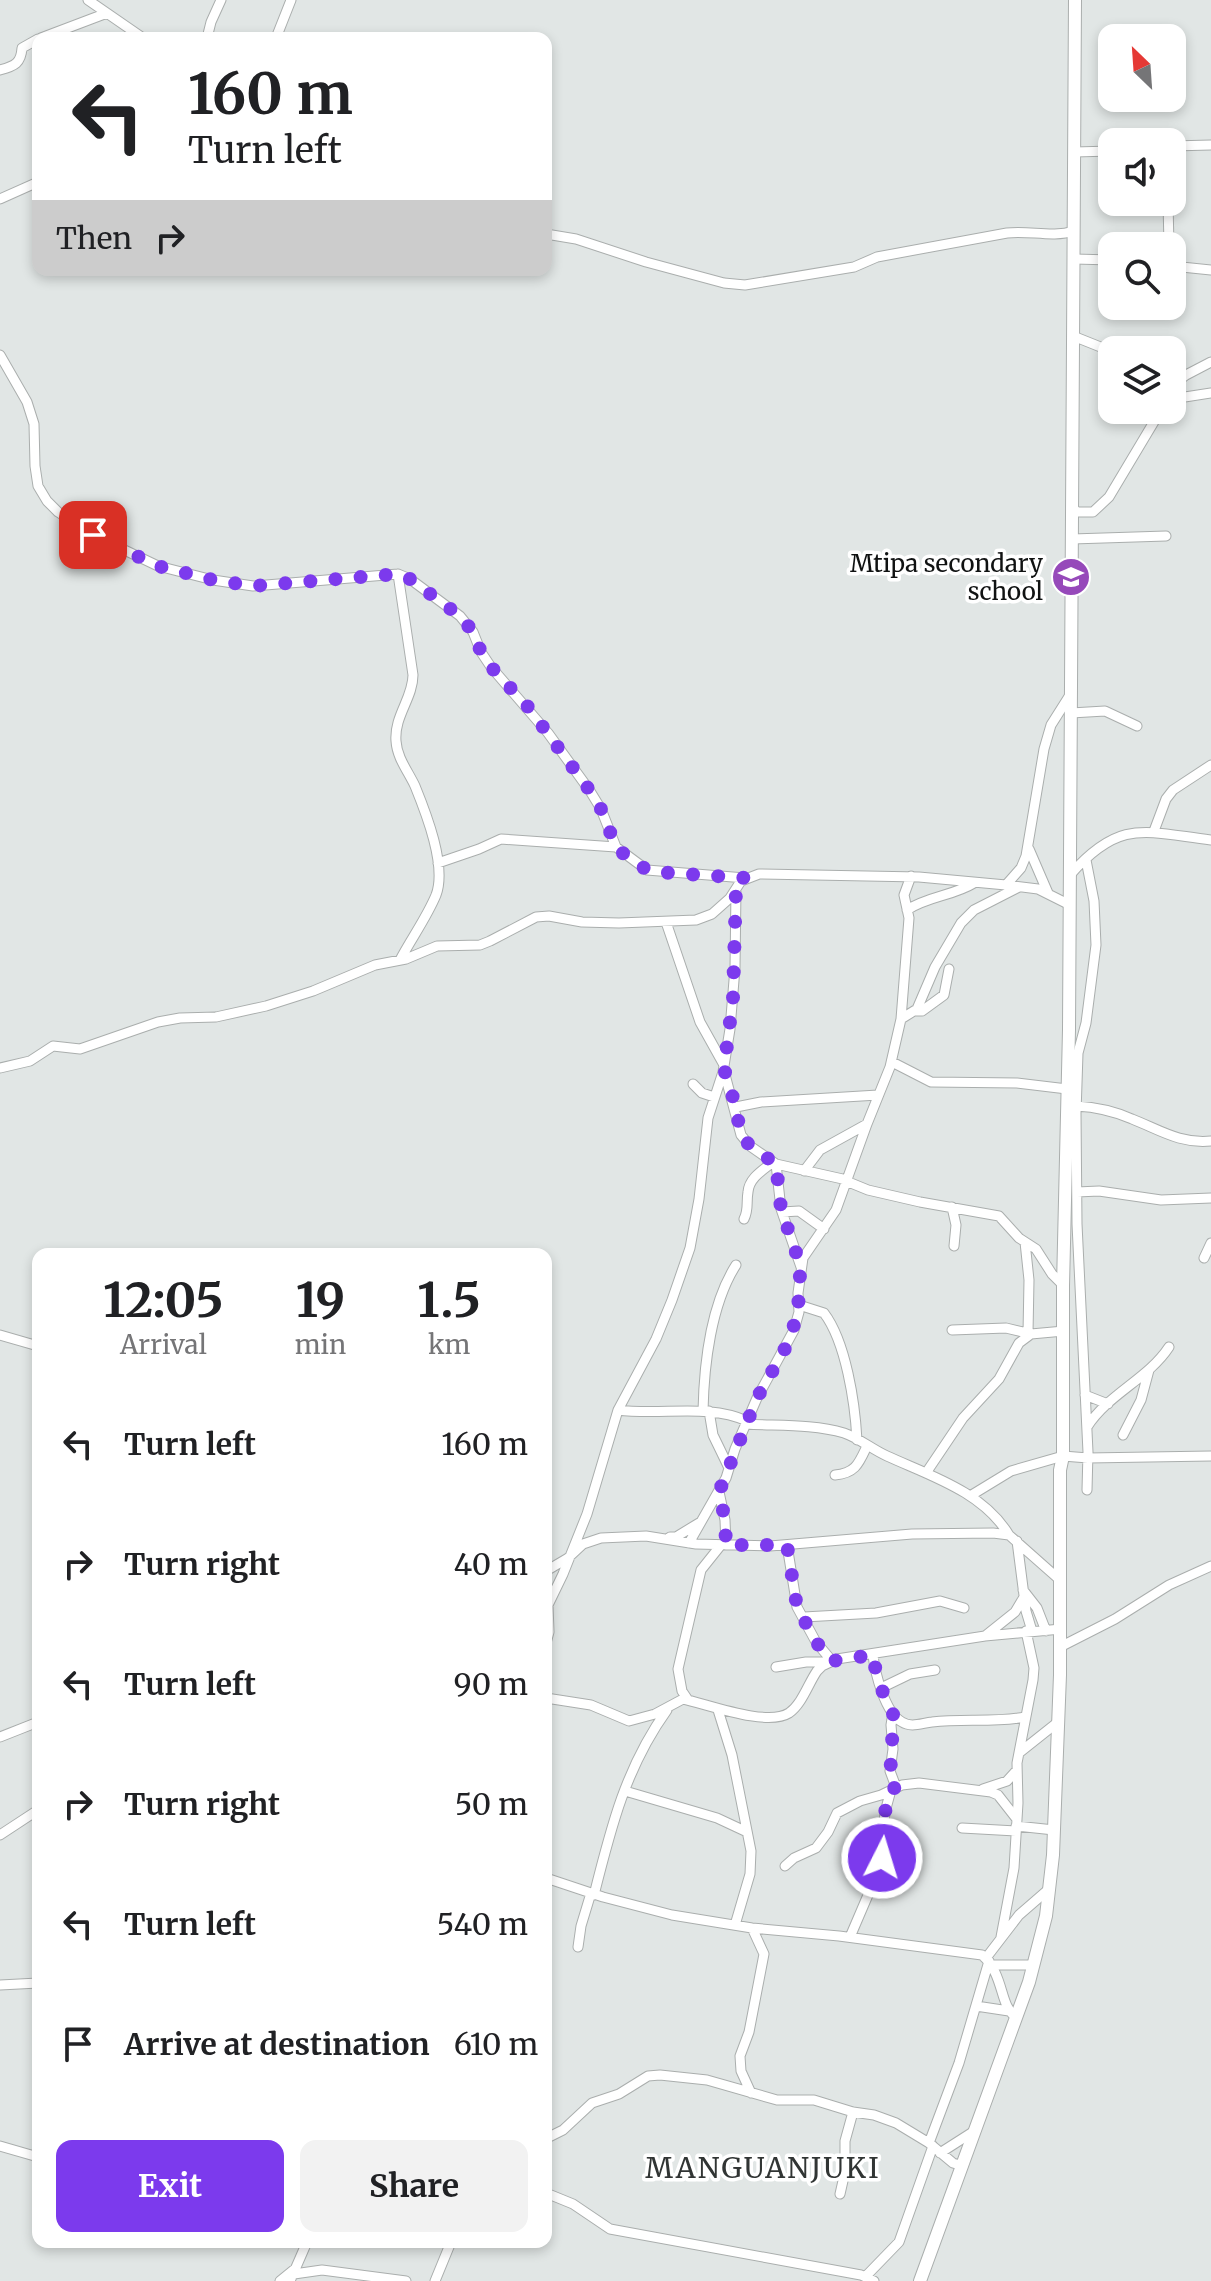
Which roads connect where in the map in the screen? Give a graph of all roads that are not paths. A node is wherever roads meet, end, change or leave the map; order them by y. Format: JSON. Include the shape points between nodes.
{"nodes":[{"id":1,"x":88,"y":0,"type":"edge"},
{"id":2,"x":221,"y":0,"type":"edge"},
{"id":3,"x":291,"y":0,"type":"edge"},
{"id":4,"x":1075,"y":0,"type":"edge"},
{"id":5,"x":107,"y":13,"type":"junction"},
{"id":6,"x":57,"y":32,"type":"edge"},
{"id":7,"x":134,"y":32,"type":"edge"},
{"id":8,"x":209,"y":32,"type":"edge"},
{"id":9,"x":278,"y":32,"type":"edge"},
{"id":10,"x":32,"y":43,"type":"edge"},
{"id":11,"x":0,"y":70,"type":"edge"},
{"id":12,"x":1211,"y":145,"type":"edge"},
{"id":13,"x":1186,"y":146,"type":"edge"},
{"id":14,"x":1098,"y":151,"type":"edge"},
{"id":15,"x":1074,"y":152,"type":"junction"},
{"id":16,"x":32,"y":185,"type":"edge"},
{"id":17,"x":0,"y":199,"type":"edge"},
{"id":18,"x":1074,"y":231,"type":"junction"},
{"id":19,"x":552,"y":235,"type":"edge"},
{"id":20,"x":1074,"y":259,"type":"junction"},
{"id":21,"x":1098,"y":260,"type":"edge"},
{"id":22,"x":1186,"y":267,"type":"edge"},
{"id":23,"x":1211,"y":270,"type":"edge"},
{"id":24,"x":1073,"y":336,"type":"junction"},
{"id":25,"x":1098,"y":346,"type":"edge"},
{"id":26,"x":0,"y":355,"type":"edge"},
{"id":27,"x":1211,"y":362,"type":"edge"},
{"id":28,"x":1186,"y":375,"type":"edge"},
{"id":29,"x":1211,"y":393,"type":"edge"},
{"id":30,"x":1186,"y":397,"type":"edge"},
{"id":31,"x":1149,"y":424,"type":"edge"},
{"id":32,"x":1072,"y":507,"type":"junction"},
{"id":33,"x":1166,"y":536,"type":"dead end"},
{"id":34,"x":1072,"y":539,"type":"junction"},
{"id":35,"x":398,"y":574,"type":"junction"},
{"id":36,"x":1071,"y":693,"type":"junction"},
{"id":37,"x":1071,"y":713,"type":"junction"},
{"id":38,"x":1137,"y":726,"type":"dead end"},
{"id":39,"x":1211,"y":765,"type":"edge"},
{"id":40,"x":1154,"y":831,"type":"junction"},
{"id":41,"x":1211,"y":840,"type":"edge"},
{"id":42,"x":616,"y":847,"type":"junction"},
{"id":43,"x":1029,"y":849,"type":"junction"},
{"id":44,"x":1086,"y":860,"type":"junction"},
{"id":45,"x":438,"y":863,"type":"junction"},
{"id":46,"x":1070,"y":875,"type":"junction"},
{"id":47,"x":911,"y":876,"type":"junction"},
{"id":48,"x":746,"y":878,"type":"junction"},
{"id":49,"x":976,"y":882,"type":"junction"},
{"id":50,"x":1006,"y":885,"type":"junction"},
{"id":51,"x":1021,"y":886,"type":"junction"},
{"id":52,"x":736,"y":889,"type":"junction"},
{"id":53,"x":1048,"y":894,"type":"junction"},
{"id":54,"x":1070,"y":905,"type":"junction"},
{"id":55,"x":907,"y":910,"type":"junction"},
{"id":56,"x":666,"y":922,"type":"junction"},
{"id":57,"x":400,"y":960,"type":"junction"},
{"id":58,"x":949,"y":969,"type":"dead end"},
{"id":59,"x":915,"y":1011,"type":"junction"},
{"id":60,"x":901,"y":1019,"type":"junction"},
{"id":61,"x":892,"y":1062,"type":"junction"},
{"id":62,"x":724,"y":1067,"type":"junction"},
{"id":63,"x":0,"y":1068,"type":"edge"},
{"id":64,"x":693,"y":1084,"type":"dead end"},
{"id":65,"x":1067,"y":1089,"type":"junction"},
{"id":66,"x":878,"y":1095,"type":"junction"},
{"id":67,"x":714,"y":1097,"type":"junction"},
{"id":68,"x":1076,"y":1106,"type":"junction"},
{"id":69,"x":736,"y":1107,"type":"junction"},
{"id":70,"x":867,"y":1124,"type":"junction"},
{"id":71,"x":1211,"y":1141,"type":"edge"},
{"id":72,"x":775,"y":1163,"type":"junction"},
{"id":73,"x":804,"y":1171,"type":"junction"},
{"id":74,"x":847,"y":1180,"type":"junction"},
{"id":75,"x":1077,"y":1192,"type":"junction"},
{"id":76,"x":1211,"y":1198,"type":"edge"},
{"id":77,"x":952,"y":1207,"type":"junction"},
{"id":78,"x":782,"y":1212,"type":"junction"},
{"id":79,"x":744,"y":1219,"type":"dead end"},
{"id":80,"x":824,"y":1229,"type":"junction"},
{"id":81,"x":1025,"y":1242,"type":"junction"},
{"id":82,"x":1211,"y":1243,"type":"edge"},
{"id":83,"x":954,"y":1246,"type":"dead end"},
{"id":84,"x":1204,"y":1258,"type":"dead end"},
{"id":85,"x":736,"y":1265,"type":"dead end"},
{"id":86,"x":801,"y":1267,"type":"junction"},
{"id":87,"x":1063,"y":1285,"type":"junction"},
{"id":88,"x":799,"y":1305,"type":"junction"},
{"id":89,"x":952,"y":1330,"type":"dead end"},
{"id":90,"x":1064,"y":1331,"type":"junction"},
{"id":91,"x":1029,"y":1334,"type":"junction"},
{"id":92,"x":0,"y":1335,"type":"edge"},
{"id":93,"x":32,"y":1344,"type":"edge"},
{"id":94,"x":1169,"y":1347,"type":"dead end"},
{"id":95,"x":1149,"y":1370,"type":"junction"},
{"id":96,"x":1085,"y":1395,"type":"junction"},
{"id":97,"x":1108,"y":1404,"type":"junction"},
{"id":98,"x":618,"y":1410,"type":"junction"},
{"id":99,"x":706,"y":1411,"type":"junction"},
{"id":100,"x":746,"y":1422,"type":"junction"},
{"id":101,"x":1087,"y":1427,"type":"junction"},
{"id":102,"x":1123,"y":1435,"type":"dead end"},
{"id":103,"x":857,"y":1440,"type":"junction"},
{"id":104,"x":867,"y":1446,"type":"junction"},
{"id":105,"x":1063,"y":1456,"type":"junction"},
{"id":106,"x":1211,"y":1456,"type":"edge"},
{"id":107,"x":1088,"y":1458,"type":"junction"},
{"id":108,"x":729,"y":1468,"type":"junction"},
{"id":109,"x":926,"y":1473,"type":"junction"},
{"id":110,"x":835,"y":1475,"type":"dead end"},
{"id":111,"x":1087,"y":1490,"type":"dead end"},
{"id":112,"x":719,"y":1492,"type":"junction"},
{"id":113,"x":970,"y":1496,"type":"junction"},
{"id":114,"x":702,"y":1521,"type":"junction"},
{"id":115,"x":658,"y":1537,"type":"junction"},
{"id":116,"x":1013,"y":1538,"type":"junction"},
{"id":117,"x":692,"y":1544,"type":"junction"},
{"id":118,"x":723,"y":1545,"type":"junction"},
{"id":119,"x":787,"y":1545,"type":"junction"},
{"id":120,"x":568,"y":1558,"type":"junction"},
{"id":121,"x":704,"y":1566,"type":"junction"},
{"id":122,"x":1211,"y":1566,"type":"edge"},
{"id":123,"x":552,"y":1567,"type":"edge"},
{"id":124,"x":1061,"y":1581,"type":"junction"},
{"id":125,"x":1024,"y":1594,"type":"junction"},
{"id":126,"x":552,"y":1596,"type":"edge"},
{"id":127,"x":964,"y":1608,"type":"dead end"},
{"id":128,"x":804,"y":1617,"type":"junction"},
{"id":129,"x":1061,"y":1629,"type":"junction"},
{"id":130,"x":1029,"y":1631,"type":"junction"},
{"id":131,"x":1046,"y":1631,"type":"junction"},
{"id":132,"x":985,"y":1636,"type":"junction"},
{"id":133,"x":1060,"y":1647,"type":"junction"},
{"id":134,"x":873,"y":1655,"type":"junction"},
{"id":135,"x":830,"y":1662,"type":"junction"},
{"id":136,"x":776,"y":1667,"type":"dead end"},
{"id":137,"x":935,"y":1670,"type":"dead end"},
{"id":138,"x":881,"y":1688,"type":"junction"},
{"id":139,"x":552,"y":1699,"type":"edge"},
{"id":140,"x":688,"y":1700,"type":"junction"},
{"id":141,"x":668,"y":1708,"type":"junction"},
{"id":142,"x":718,"y":1710,"type":"junction"},
{"id":143,"x":893,"y":1713,"type":"junction"},
{"id":144,"x":1025,"y":1717,"type":"junction"},
{"id":145,"x":1058,"y":1722,"type":"junction"},
{"id":146,"x":32,"y":1724,"type":"edge"},
{"id":147,"x":0,"y":1737,"type":"edge"},
{"id":148,"x":1019,"y":1753,"type":"junction"},
{"id":149,"x":1017,"y":1770,"type":"junction"},
{"id":150,"x":894,"y":1789,"type":"junction"},
{"id":151,"x":980,"y":1790,"type":"junction"},
{"id":152,"x":625,"y":1791,"type":"junction"},
{"id":153,"x":32,"y":1815,"type":"edge"},
{"id":154,"x":1016,"y":1826,"type":"junction"},
{"id":155,"x":962,"y":1828,"type":"dead end"},
{"id":156,"x":1054,"y":1830,"type":"junction"},
{"id":157,"x":747,"y":1832,"type":"junction"},
{"id":158,"x":0,"y":1835,"type":"edge"},
{"id":159,"x":785,"y":1866,"type":"dead end"},
{"id":160,"x":552,"y":1880,"type":"edge"},
{"id":161,"x":1049,"y":1889,"type":"junction"},
{"id":162,"x":592,"y":1894,"type":"junction"},
{"id":163,"x":735,"y":1925,"type":"junction"},
{"id":164,"x":752,"y":1928,"type":"junction"},
{"id":165,"x":850,"y":1937,"type":"junction"},
{"id":166,"x":1001,"y":1937,"type":"junction"},
{"id":167,"x":578,"y":1947,"type":"dead end"},
{"id":168,"x":989,"y":1962,"type":"junction"},
{"id":169,"x":1034,"y":1965,"type":"junction"},
{"id":170,"x":32,"y":1983,"type":"edge"},
{"id":171,"x":0,"y":1985,"type":"edge"},
{"id":172,"x":976,"y":2006,"type":"junction"},
{"id":173,"x":1013,"y":2014,"type":"junction"},
{"id":174,"x":751,"y":2093,"type":"junction"},
{"id":175,"x":853,"y":2112,"type":"junction"},
{"id":176,"x":976,"y":2130,"type":"junction"},
{"id":177,"x":552,"y":2136,"type":"edge"},
{"id":178,"x":0,"y":2146,"type":"edge"},
{"id":179,"x":934,"y":2147,"type":"junction"},
{"id":180,"x":32,"y":2155,"type":"edge"},
{"id":181,"x":963,"y":2166,"type":"junction"},
{"id":182,"x":840,"y":2194,"type":"dead end"},
{"id":183,"x":552,"y":2195,"type":"edge"},
{"id":184,"x":304,"y":2248,"type":"edge"},
{"id":185,"x":449,"y":2248,"type":"edge"},
{"id":186,"x":293,"y":2275,"type":"edge"},
{"id":187,"x":870,"y":2278,"type":"edge"},
{"id":188,"x":280,"y":2281,"type":"edge"},
{"id":189,"x":406,"y":2281,"type":"edge"},
{"id":190,"x":435,"y":2281,"type":"edge"},
{"id":191,"x":920,"y":2281,"type":"edge"}],
"edges":[{"from":1,"to":5,"type":"street"},
{"from":2,"to":8,"type":"street"},
{"from":3,"to":9,"type":"street"},
{"from":4,"to":15,"type":"main road"},
{"from":5,"to":6,"type":"street"},
{"from":5,"to":7,"type":"street"},
{"from":10,"to":11,"type":"street","via":[[22,48],[15,65]]},
{"from":12,"to":13,"type":"street"},
{"from":14,"to":15,"type":"street"},
{"from":15,"to":18,"type":"main road"},
{"from":16,"to":17,"type":"street"},
{"from":18,"to":19,"type":"street","via":[[1019,231],[745,285]]},
{"from":18,"to":20,"type":"main road"},
{"from":20,"to":21,"type":"street"},
{"from":20,"to":24,"type":"main road"},
{"from":22,"to":23,"type":"street"},
{"from":24,"to":25,"type":"street"},
{"from":24,"to":32,"type":"main road"},
{"from":26,"to":35,"type":"street","via":[[34,424],[38,486],[58,512],[93,535],[158,566],[253,586]]},
{"from":27,"to":28,"type":"street"},
{"from":29,"to":30,"type":"street"},
{"from":31,"to":32,"type":"street","via":[[1109,497],[1093,512]]},
{"from":32,"to":34,"type":"main road"},
{"from":33,"to":34,"type":"street"},
{"from":34,"to":36,"type":"main road"},
{"from":35,"to":42,"type":"street","via":[[460,616],[473,632],[491,667],[590,791]]},
{"from":35,"to":45,"type":"street","via":[[413,683],[396,724],[396,741]]},
{"from":36,"to":37,"type":"main road"},
{"from":36,"to":43,"type":"street","via":[[1051,725],[1044,749]]},
{"from":37,"to":38,"type":"street","via":[[1105,711]]},
{"from":37,"to":46,"type":"main road"},
{"from":39,"to":40,"type":"street","via":[[1173,790]]},
{"from":40,"to":41,"type":"street"},
{"from":40,"to":44,"type":"street","via":[[1113,839]]},
{"from":42,"to":45,"type":"street","via":[[501,839]]},
{"from":42,"to":48,"type":"street","via":[[647,870]]},
{"from":43,"to":50,"type":"street"},
{"from":43,"to":53,"type":"street"},
{"from":44,"to":46,"type":"street"},
{"from":44,"to":68,"type":"street","via":[[1096,945],[1078,1053]]},
{"from":45,"to":57,"type":"street","via":[[437,892]]},
{"from":46,"to":54,"type":"main road"},
{"from":47,"to":48,"type":"street","via":[[786,873]]},
{"from":47,"to":49,"type":"street"},
{"from":47,"to":55,"type":"street","via":[[904,895]]},
{"from":48,"to":52,"type":"street"},
{"from":49,"to":50,"type":"street"},
{"from":49,"to":55,"type":"street"},
{"from":50,"to":51,"type":"street"},
{"from":51,"to":53,"type":"street"},
{"from":51,"to":59,"type":"street","via":[[961,923]]},
{"from":52,"to":56,"type":"street","via":[[712,914]]},
{"from":52,"to":62,"type":"street","via":[[733,998]]},
{"from":53,"to":54,"type":"street"},
{"from":54,"to":65,"type":"main road"},
{"from":55,"to":60,"type":"street"},
{"from":56,"to":57,"type":"street","via":[[536,917],[480,945],[437,946]]},
{"from":56,"to":62,"type":"street","via":[[700,1022]]},
{"from":57,"to":63,"type":"street","via":[[266,1006],[158,1022],[80,1049],[53,1046],[30,1061]]},
{"from":58,"to":59,"type":"street","via":[[944,995]]},
{"from":59,"to":60,"type":"street"},
{"from":60,"to":61,"type":"street"},
{"from":61,"to":65,"type":"street","via":[[931,1082]]},
{"from":61,"to":66,"type":"street"},
{"from":62,"to":67,"type":"street"},
{"from":62,"to":69,"type":"street"},
{"from":64,"to":67,"type":"street"},
{"from":65,"to":87,"type":"main road"},
{"from":66,"to":69,"type":"street"},
{"from":66,"to":70,"type":"street"},
{"from":67,"to":98,"type":"street","via":[[690,1248],[656,1339]]},
{"from":68,"to":71,"type":"street","via":[[1131,1118],[1181,1140]]},
{"from":68,"to":75,"type":"street"},
{"from":69,"to":72,"type":"street","via":[[744,1140]]},
{"from":70,"to":73,"type":"street","via":[[820,1150]]},
{"from":70,"to":74,"type":"street"},
{"from":72,"to":73,"type":"street"},
{"from":72,"to":78,"type":"street"},
{"from":72,"to":79,"type":"street","via":[[749,1187]]},
{"from":73,"to":74,"type":"street"},
{"from":74,"to":77,"type":"street","via":[[868,1190]]},
{"from":74,"to":80,"type":"street"},
{"from":75,"to":76,"type":"street","via":[[1161,1200]]},
{"from":75,"to":96,"type":"street"},
{"from":77,"to":81,"type":"street","via":[[999,1216]]},
{"from":77,"to":83,"type":"street"},
{"from":78,"to":80,"type":"street","via":[[799,1211]]},
{"from":78,"to":86,"type":"street"},
{"from":80,"to":86,"type":"street"},
{"from":81,"to":87,"type":"street"},
{"from":81,"to":91,"type":"street"},
{"from":82,"to":84,"type":"street"},
{"from":85,"to":99,"type":"street","via":[[706,1361]]},
{"from":86,"to":88,"type":"street"},
{"from":87,"to":90,"type":"main road"},
{"from":88,"to":100,"type":"street","via":[[794,1330]]},
{"from":88,"to":103,"type":"street","via":[[824,1313],[837,1333]]},
{"from":89,"to":91,"type":"street","via":[[991,1327]]},
{"from":90,"to":91,"type":"street"},
{"from":90,"to":105,"type":"main road"},
{"from":91,"to":109,"type":"street"},
{"from":92,"to":93,"type":"street"},
{"from":94,"to":95,"type":"street"},
{"from":95,"to":97,"type":"street"},
{"from":95,"to":102,"type":"street"},
{"from":96,"to":97,"type":"street"},
{"from":96,"to":101,"type":"street"},
{"from":97,"to":101,"type":"street"},
{"from":98,"to":99,"type":"street"},
{"from":98,"to":120,"type":"street"},
{"from":99,"to":100,"type":"street"},
{"from":99,"to":108,"type":"street"},
{"from":100,"to":103,"type":"street","via":[[846,1433]]},
{"from":100,"to":108,"type":"street"},
{"from":101,"to":107,"type":"street"},
{"from":103,"to":104,"type":"street"},
{"from":104,"to":109,"type":"street"},
{"from":104,"to":110,"type":"street","via":[[858,1466]]},
{"from":105,"to":107,"type":"street"},
{"from":105,"to":113,"type":"street","via":[[1011,1471]]},
{"from":105,"to":124,"type":"main road"},
{"from":106,"to":107,"type":"street"},
{"from":107,"to":111,"type":"street"},
{"from":108,"to":112,"type":"street"},
{"from":109,"to":113,"type":"street"},
{"from":112,"to":114,"type":"street"},
{"from":112,"to":118,"type":"street"},
{"from":113,"to":116,"type":"street"},
{"from":114,"to":115,"type":"street","via":[[676,1537]]},
{"from":114,"to":117,"type":"street"},
{"from":115,"to":117,"type":"street"},
{"from":115,"to":120,"type":"street","via":[[601,1538],[583,1544]]},
{"from":116,"to":119,"type":"street","via":[[912,1534]]},
{"from":116,"to":124,"type":"street"},
{"from":116,"to":125,"type":"street"},
{"from":117,"to":118,"type":"street"},
{"from":117,"to":121,"type":"street"},
{"from":118,"to":119,"type":"street"},
{"from":118,"to":121,"type":"street"},
{"from":119,"to":128,"type":"street","via":[[797,1607]]},
{"from":120,"to":123,"type":"street"},
{"from":120,"to":126,"type":"street"},
{"from":121,"to":140,"type":"street","via":[[678,1669]]},
{"from":122,"to":133,"type":"street"},
{"from":124,"to":129,"type":"main road"},
{"from":125,"to":130,"type":"street"},
{"from":125,"to":131,"type":"street","via":[[1041,1614]]},
{"from":125,"to":132,"type":"street","via":[[1015,1612]]},
{"from":127,"to":128,"type":"street","via":[[940,1601],[876,1613]]},
{"from":128,"to":135,"type":"street"},
{"from":129,"to":131,"type":"street"},
{"from":129,"to":133,"type":"main road"},
{"from":130,"to":131,"type":"street"},
{"from":130,"to":132,"type":"street"},
{"from":130,"to":144,"type":"street","via":[[1034,1668]]},
{"from":132,"to":134,"type":"street"},
{"from":133,"to":145,"type":"main road"},
{"from":134,"to":135,"type":"street"},
{"from":134,"to":138,"type":"street"},
{"from":135,"to":136,"type":"street"},
{"from":135,"to":142,"type":"street","via":[[817,1671],[789,1713],[775,1717]]},
{"from":137,"to":138,"type":"street","via":[[910,1674]]},
{"from":138,"to":143,"type":"street"},
{"from":139,"to":141,"type":"street","via":[[591,1705],[629,1721]]},
{"from":140,"to":141,"type":"street"},
{"from":140,"to":142,"type":"street"},
{"from":141,"to":152,"type":"street","via":[[635,1760]]},
{"from":142,"to":157,"type":"street"},
{"from":143,"to":144,"type":"street","via":[[912,1725]]},
{"from":143,"to":150,"type":"street"},
{"from":144,"to":148,"type":"street"},
{"from":145,"to":148,"type":"street"},
{"from":145,"to":156,"type":"main road"},
{"from":146,"to":147,"type":"street"},
{"from":148,"to":149,"type":"street"},
{"from":149,"to":151,"type":"street","via":[[1007,1781]]},
{"from":149,"to":154,"type":"street"},
{"from":150,"to":151,"type":"street","via":[[919,1783]]},
{"from":150,"to":159,"type":"street","via":[[837,1813],[816,1848]]},
{"from":150,"to":165,"type":"street","via":[[885,1812],[880,1867]]},
{"from":151,"to":154,"type":"street","via":[[998,1795]]},
{"from":152,"to":157,"type":"street"},
{"from":152,"to":162,"type":"street"},
{"from":153,"to":158,"type":"street"},
{"from":154,"to":155,"type":"street"},
{"from":154,"to":156,"type":"street"},
{"from":154,"to":166,"type":"street"},
{"from":156,"to":161,"type":"main road"},
{"from":157,"to":163,"type":"street","via":[[751,1862]]},
{"from":160,"to":162,"type":"street"},
{"from":161,"to":166,"type":"street"},
{"from":161,"to":169,"type":"main road"},
{"from":162,"to":163,"type":"street"},
{"from":162,"to":167,"type":"street"},
{"from":163,"to":164,"type":"street"},
{"from":164,"to":165,"type":"street"},
{"from":164,"to":174,"type":"street","via":[[764,1954],[740,2056]]},
{"from":165,"to":168,"type":"street","via":[[976,1954]]},
{"from":166,"to":168,"type":"street"},
{"from":168,"to":169,"type":"street"},
{"from":168,"to":172,"type":"street"},
{"from":168,"to":173,"type":"street"},
{"from":169,"to":173,"type":"main road"},
{"from":170,"to":171,"type":"street"},
{"from":172,"to":173,"type":"street"},
{"from":172,"to":179,"type":"street"},
{"from":173,"to":176,"type":"main road"},
{"from":174,"to":175,"type":"street","via":[[824,2102]]},
{"from":174,"to":177,"type":"street","via":[[707,2080],[654,2075],[592,2103]]},
{"from":175,"to":179,"type":"street","via":[[896,2123]]},
{"from":175,"to":182,"type":"street"},
{"from":176,"to":179,"type":"street"},
{"from":176,"to":181,"type":"main road"},
{"from":178,"to":180,"type":"street"},
{"from":179,"to":181,"type":"street"},
{"from":179,"to":187,"type":"street","via":[[899,2242]]},
{"from":181,"to":191,"type":"main road"},
{"from":183,"to":187,"type":"street","via":[[610,2229]]},
{"from":184,"to":186,"type":"street"},
{"from":185,"to":190,"type":"street"},
{"from":186,"to":188,"type":"street"},
{"from":186,"to":189,"type":"street","via":[[322,2270]]}]}
